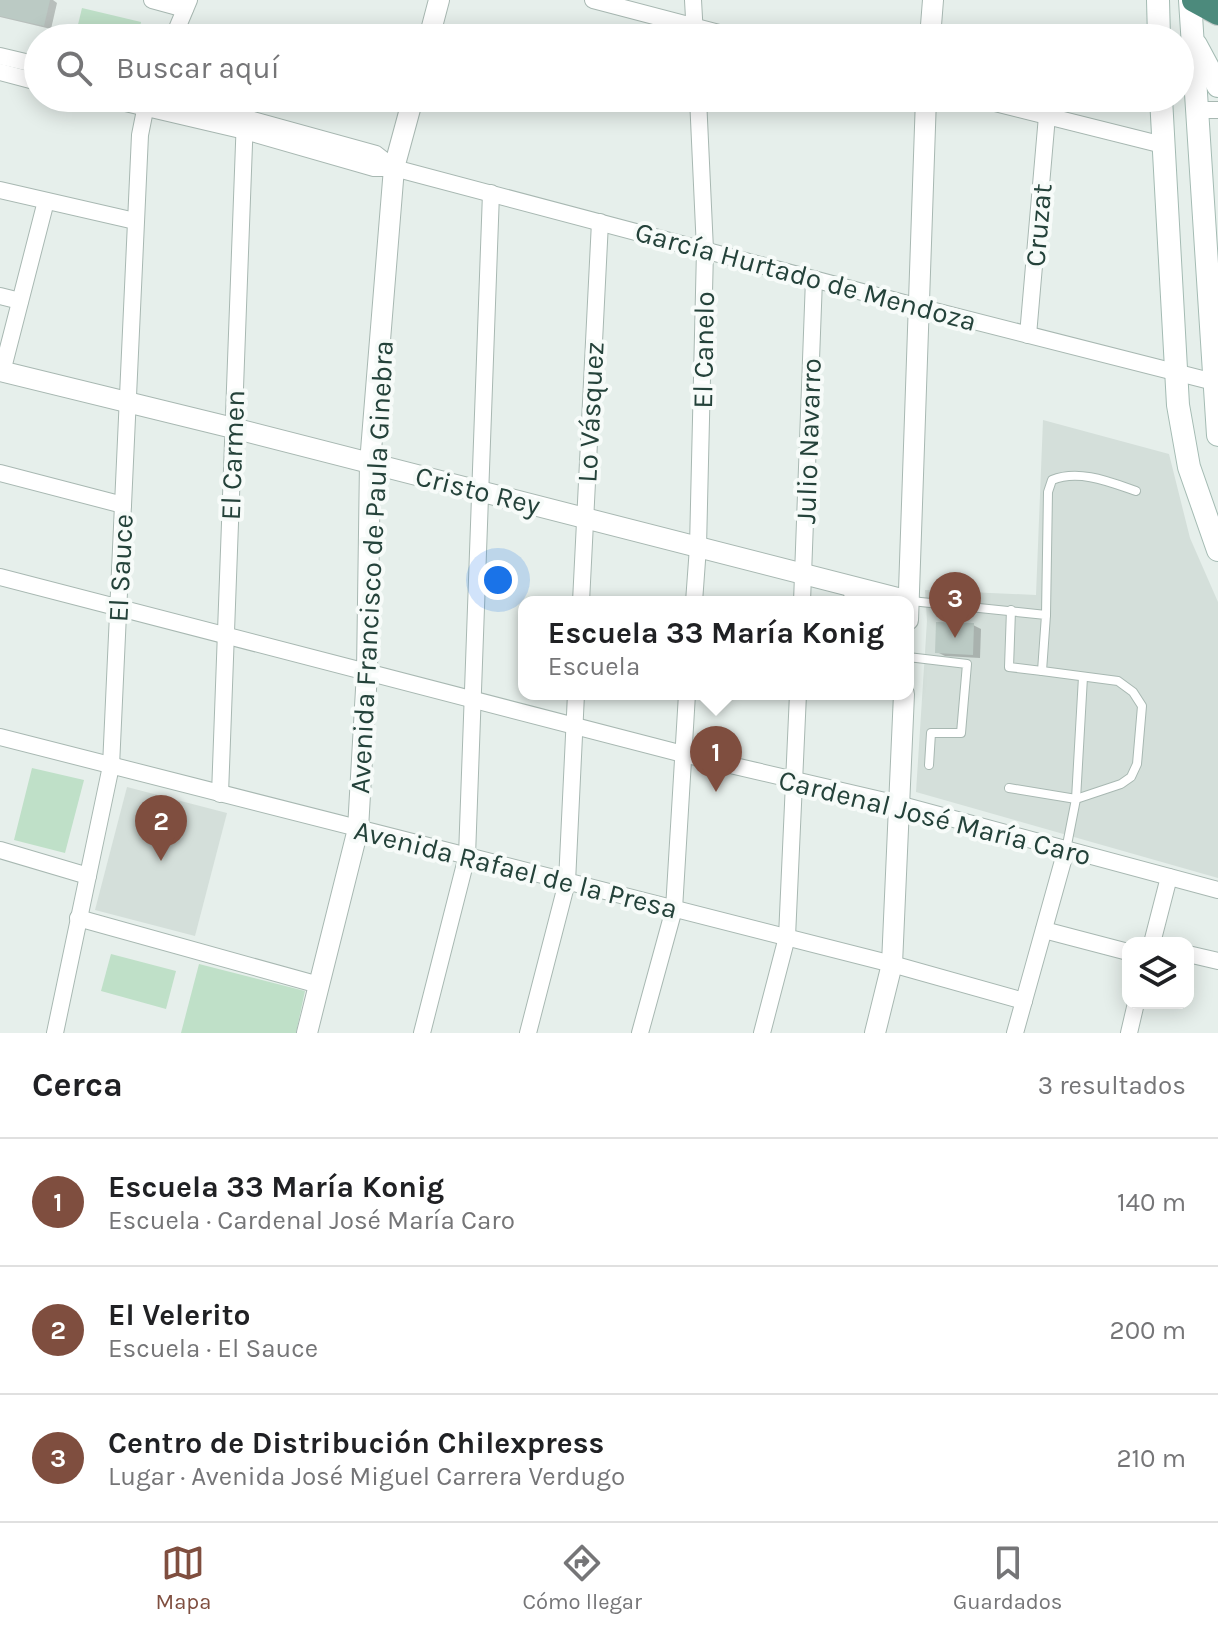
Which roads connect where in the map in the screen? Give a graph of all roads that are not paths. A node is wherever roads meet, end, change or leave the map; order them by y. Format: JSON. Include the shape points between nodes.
{"nodes":[{"id":1,"x":152,"y":0,"type":"edge"},
{"id":2,"x":439,"y":0,"type":"edge"},
{"id":3,"x":593,"y":0,"type":"edge"},
{"id":4,"x":693,"y":0,"type":"edge"},
{"id":5,"x":933,"y":0,"type":"edge"},
{"id":6,"x":1158,"y":0,"type":"edge"},
{"id":7,"x":1192,"y":0,"type":"edge"},
{"id":8,"x":187,"y":5,"type":"edge"},
{"id":9,"x":1218,"y":13,"type":"edge"},
{"id":10,"x":179,"y":24,"type":"edge"},
{"id":11,"x":433,"y":24,"type":"edge"},
{"id":12,"x":669,"y":24,"type":"edge"},
{"id":13,"x":694,"y":24,"type":"edge"},
{"id":14,"x":931,"y":24,"type":"edge"},
{"id":15,"x":1159,"y":24,"type":"edge"},
{"id":16,"x":1192,"y":24,"type":"edge"},
{"id":17,"x":1194,"y":44,"type":"edge"},
{"id":18,"x":1194,"y":49,"type":"edge"},
{"id":19,"x":0,"y":56,"type":"edge"},
{"id":20,"x":24,"y":62,"type":"edge"},
{"id":21,"x":0,"y":72,"type":"edge"},
{"id":22,"x":24,"y":78,"type":"edge"},
{"id":23,"x":1218,"y":86,"type":"edge"},
{"id":24,"x":1207,"y":110,"type":"edge"},
{"id":25,"x":144,"y":112,"type":"edge"},
{"id":26,"x":188,"y":112,"type":"edge"},
{"id":27,"x":212,"y":112,"type":"edge"},
{"id":28,"x":409,"y":112,"type":"edge"},
{"id":29,"x":699,"y":112,"type":"edge"},
{"id":30,"x":926,"y":112,"type":"edge"},
{"id":31,"x":1031,"y":112,"type":"edge"},
{"id":32,"x":1162,"y":112,"type":"edge"},
{"id":33,"x":1047,"y":116,"type":"junction"},
{"id":34,"x":245,"y":124,"type":"junction"},
{"id":35,"x":1163,"y":145,"type":"junction"},
{"id":36,"x":394,"y":168,"type":"junction"},
{"id":37,"x":0,"y":190,"type":"edge"},
{"id":38,"x":491,"y":193,"type":"junction"},
{"id":39,"x":46,"y":201,"type":"junction"},
{"id":40,"x":135,"y":221,"type":"junction"},
{"id":41,"x":600,"y":222,"type":"junction"},
{"id":42,"x":705,"y":250,"type":"junction"},
{"id":43,"x":814,"y":279,"type":"junction"},
{"id":44,"x":0,"y":296,"type":"edge"},
{"id":45,"x":20,"y":301,"type":"junction"},
{"id":46,"x":919,"y":307,"type":"junction"},
{"id":47,"x":1028,"y":335,"type":"junction"},
{"id":48,"x":1,"y":372,"type":"edge"},
{"id":49,"x":1176,"y":372,"type":"junction"},
{"id":50,"x":1216,"y":382,"type":"edge"},
{"id":51,"x":128,"y":403,"type":"junction"},
{"id":52,"x":233,"y":428,"type":"junction"},
{"id":53,"x":1218,"y":435,"type":"edge"},
{"id":54,"x":370,"y":463,"type":"junction"},
{"id":55,"x":0,"y":473,"type":"edge"},
{"id":56,"x":480,"y":491,"type":"junction"},
{"id":57,"x":1136,"y":491,"type":"dead end"},
{"id":58,"x":123,"y":505,"type":"junction"},
{"id":59,"x":585,"y":518,"type":"junction"},
{"id":60,"x":698,"y":547,"type":"junction"},
{"id":61,"x":1218,"y":550,"type":"edge"},
{"id":62,"x":804,"y":574,"type":"junction"},
{"id":63,"x":0,"y":577,"type":"edge"},
{"id":64,"x":848,"y":594,"type":"edge"},
{"id":65,"x":581,"y":596,"type":"edge"},
{"id":66,"x":694,"y":596,"type":"edge"},
{"id":67,"x":802,"y":596,"type":"edge"},
{"id":68,"x":909,"y":596,"type":"edge"},
{"id":69,"x":118,"y":607,"type":"junction"},
{"id":70,"x":914,"y":610,"type":"edge"},
{"id":71,"x":1011,"y":610,"type":"junction"},
{"id":72,"x":1046,"y":615,"type":"junction"},
{"id":73,"x":225,"y":635,"type":"junction"},
{"id":74,"x":914,"y":658,"type":"edge"},
{"id":75,"x":1042,"y":671,"type":"junction"},
{"id":76,"x":367,"y":672,"type":"junction"},
{"id":77,"x":1083,"y":677,"type":"junction"},
{"id":78,"x":472,"y":700,"type":"junction"},
{"id":79,"x":576,"y":700,"type":"edge"},
{"id":80,"x":687,"y":700,"type":"edge"},
{"id":81,"x":798,"y":700,"type":"edge"},
{"id":82,"x":904,"y":700,"type":"edge"},
{"id":83,"x":575,"y":726,"type":"junction"},
{"id":84,"x":0,"y":737,"type":"edge"},
{"id":85,"x":683,"y":754,"type":"junction"},
{"id":86,"x":929,"y":765,"type":"dead end"},
{"id":87,"x":111,"y":766,"type":"junction"},
{"id":88,"x":793,"y":780,"type":"junction"},
{"id":89,"x":1009,"y":788,"type":"dead end"},
{"id":90,"x":220,"y":794,"type":"junction"},
{"id":91,"x":1076,"y":799,"type":"junction"},
{"id":92,"x":898,"y":804,"type":"junction"},
{"id":93,"x":358,"y":829,"type":"junction"},
{"id":94,"x":0,"y":850,"type":"edge"},
{"id":95,"x":1066,"y":850,"type":"junction"},
{"id":96,"x":467,"y":856,"type":"junction"},
{"id":97,"x":88,"y":876,"type":"junction"},
{"id":98,"x":1169,"y":877,"type":"junction"},
{"id":99,"x":567,"y":882,"type":"junction"},
{"id":100,"x":1218,"y":890,"type":"edge"},
{"id":101,"x":674,"y":909,"type":"junction"},
{"id":102,"x":78,"y":918,"type":"junction"},
{"id":103,"x":1044,"y":930,"type":"junction"},
{"id":104,"x":787,"y":937,"type":"junction"},
{"id":105,"x":1154,"y":937,"type":"edge"},
{"id":106,"x":1122,"y":950,"type":"edge"},
{"id":107,"x":1194,"y":955,"type":"edge"},
{"id":108,"x":1218,"y":961,"type":"edge"},
{"id":109,"x":892,"y":964,"type":"junction"},
{"id":110,"x":319,"y":985,"type":"junction"},
{"id":111,"x":1024,"y":1001,"type":"junction"},
{"id":112,"x":1135,"y":1009,"type":"edge"},
{"id":113,"x":55,"y":1033,"type":"edge"},
{"id":114,"x":307,"y":1033,"type":"edge"},
{"id":115,"x":422,"y":1033,"type":"edge"},
{"id":116,"x":528,"y":1033,"type":"edge"},
{"id":117,"x":640,"y":1033,"type":"edge"},
{"id":118,"x":762,"y":1033,"type":"edge"},
{"id":119,"x":875,"y":1033,"type":"edge"},
{"id":120,"x":1015,"y":1033,"type":"edge"},
{"id":121,"x":1129,"y":1033,"type":"edge"}],
"edges":[{"from":1,"to":8,"type":"street"},
{"from":2,"to":11,"type":"street"},
{"from":3,"to":12,"type":"street"},
{"from":4,"to":13,"type":"street"},
{"from":5,"to":14,"type":"street"},
{"from":6,"to":15,"type":"main road"},
{"from":7,"to":9,"type":"highway"},
{"from":7,"to":16,"type":"main road"},
{"from":8,"to":10,"type":"street"},
{"from":17,"to":23,"type":"main road"},
{"from":18,"to":24,"type":"main road"},
{"from":19,"to":20,"type":"street"},
{"from":21,"to":22,"type":"street"},
{"from":24,"to":50,"type":"main road"},
{"from":25,"to":40,"type":"street","name":"El Sauce"},
{"from":26,"to":34,"type":"street","name":"García Hurtado de Mendoza"},
{"from":27,"to":34,"type":"street","name":"García Hurtado de Mendoza"},
{"from":28,"to":36,"type":"street","name":"Avenida Francisco de Paula Ginebra"},
{"from":29,"to":42,"type":"street","name":"El Canelo"},
{"from":30,"to":46,"type":"street"},
{"from":31,"to":33,"type":"street"},
{"from":32,"to":35,"type":"main road"},
{"from":33,"to":35,"type":"street"},
{"from":33,"to":47,"type":"street","name":"Cruzat"},
{"from":34,"to":36,"type":"street","name":"García Hurtado de Mendoza","via":[[376,154]]},
{"from":34,"to":52,"type":"street","name":"El Carmen"},
{"from":35,"to":49,"type":"main road"},
{"from":36,"to":38,"type":"street","name":"García Hurtado de Mendoza"},
{"from":36,"to":54,"type":"street","name":"Avenida Francisco de Paula Ginebra"},
{"from":37,"to":39,"type":"street"},
{"from":38,"to":41,"type":"street","name":"García Hurtado de Mendoza"},
{"from":38,"to":56,"type":"street"},
{"from":39,"to":40,"type":"street"},
{"from":39,"to":45,"type":"street"},
{"from":40,"to":51,"type":"street","name":"El Sauce"},
{"from":41,"to":42,"type":"street","name":"García Hurtado de Mendoza"},
{"from":41,"to":59,"type":"street","name":"Lo Vásquez"},
{"from":42,"to":43,"type":"street","name":"García Hurtado de Mendoza"},
{"from":42,"to":60,"type":"street","name":"El Canelo"},
{"from":43,"to":46,"type":"street","name":"García Hurtado de Mendoza"},
{"from":43,"to":62,"type":"street","name":"Julio Navarro"},
{"from":44,"to":45,"type":"street"},
{"from":45,"to":48,"type":"street"},
{"from":46,"to":47,"type":"street","name":"García Hurtado de Mendoza"},
{"from":46,"to":68,"type":"street"},
{"from":47,"to":49,"type":"street","name":"García Hurtado de Mendoza"},
{"from":48,"to":51,"type":"street","name":"Cristo Rey"},
{"from":49,"to":50,"type":"street","name":"García Hurtado de Mendoza"},
{"from":49,"to":61,"type":"main road","via":[[1189,467]]},
{"from":50,"to":53,"type":"main road"},
{"from":51,"to":52,"type":"street","name":"Cristo Rey"},
{"from":51,"to":58,"type":"street","name":"El Sauce"},
{"from":52,"to":54,"type":"street","name":"Cristo Rey"},
{"from":52,"to":73,"type":"street","name":"El Carmen"},
{"from":54,"to":56,"type":"street","name":"Cristo Rey"},
{"from":54,"to":76,"type":"street","name":"Avenida Francisco de Paula Ginebra"},
{"from":55,"to":58,"type":"street"},
{"from":56,"to":59,"type":"street","name":"Cristo Rey"},
{"from":56,"to":78,"type":"street"},
{"from":57,"to":72,"type":"lane","via":[[1066,474],[1052,480]]},
{"from":58,"to":69,"type":"street","name":"El Sauce"},
{"from":59,"to":60,"type":"street","name":"Cristo Rey"},
{"from":59,"to":65,"type":"street","name":"Lo Vásquez"},
{"from":60,"to":62,"type":"street","name":"Cristo Rey"},
{"from":60,"to":66,"type":"street","name":"El Canelo"},
{"from":62,"to":64,"type":"street","name":"Cristo Rey"},
{"from":62,"to":67,"type":"street","name":"Julio Navarro"},
{"from":63,"to":69,"type":"street","name":"Cardenal José María Caro"},
{"from":69,"to":73,"type":"street","name":"Cardenal José María Caro"},
{"from":69,"to":87,"type":"street","name":"El Sauce"},
{"from":70,"to":71,"type":"lane"},
{"from":71,"to":72,"type":"lane"},
{"from":71,"to":75,"type":"lane","via":[[1009,667]]},
{"from":72,"to":75,"type":"lane"},
{"from":73,"to":76,"type":"street","name":"Cardenal José María Caro"},
{"from":73,"to":90,"type":"street","name":"El Carmen"},
{"from":74,"to":86,"type":"lane","via":[[967,664],[961,733],[931,733]]},
{"from":75,"to":77,"type":"lane"},
{"from":76,"to":78,"type":"street","name":"Cardenal José María Caro"},
{"from":76,"to":93,"type":"street","name":"Avenida Francisco de Paula Ginebra"},
{"from":77,"to":91,"type":"lane"},
{"from":77,"to":91,"type":"lane","via":[[1118,681],[1142,706],[1131,777]]},
{"from":78,"to":83,"type":"street","name":"Cardenal José María Caro"},
{"from":78,"to":96,"type":"street"},
{"from":79,"to":83,"type":"street"},
{"from":80,"to":85,"type":"street"},
{"from":81,"to":88,"type":"street"},
{"from":82,"to":92,"type":"street"},
{"from":83,"to":85,"type":"street","name":"Cardenal José María Caro"},
{"from":83,"to":99,"type":"street"},
{"from":84,"to":87,"type":"street","name":"Avenida Rafael de la Presa"},
{"from":85,"to":88,"type":"street","name":"Cardenal José María Caro"},
{"from":85,"to":101,"type":"street"},
{"from":87,"to":90,"type":"street","name":"Avenida Rafael de la Presa"},
{"from":87,"to":97,"type":"street","name":"El Sauce"},
{"from":88,"to":92,"type":"street","name":"Cardenal José María Caro"},
{"from":88,"to":104,"type":"street"},
{"from":89,"to":91,"type":"lane"},
{"from":90,"to":93,"type":"street","name":"Avenida Rafael de la Presa"},
{"from":91,"to":95,"type":"lane"},
{"from":92,"to":95,"type":"street","name":"Cardenal José María Caro"},
{"from":92,"to":109,"type":"street"},
{"from":93,"to":96,"type":"street","name":"Avenida Rafael de la Presa"},
{"from":93,"to":110,"type":"street","name":"Avenida Francisco de Paula Ginebra"},
{"from":94,"to":97,"type":"street"},
{"from":95,"to":98,"type":"street","name":"Cardenal José María Caro"},
{"from":95,"to":103,"type":"street"},
{"from":96,"to":99,"type":"street","name":"Avenida Rafael de la Presa"},
{"from":96,"to":115,"type":"street"},
{"from":97,"to":102,"type":"street","name":"El Sauce"},
{"from":98,"to":100,"type":"street","name":"Cardenal José María Caro"},
{"from":98,"to":105,"type":"street"},
{"from":99,"to":101,"type":"street","name":"Avenida Rafael de la Presa"},
{"from":99,"to":116,"type":"street"},
{"from":101,"to":104,"type":"street","name":"Avenida Rafael de la Presa"},
{"from":101,"to":117,"type":"street"},
{"from":102,"to":110,"type":"street"},
{"from":102,"to":113,"type":"street","name":"El Sauce"},
{"from":103,"to":106,"type":"street"},
{"from":103,"to":111,"type":"street"},
{"from":104,"to":109,"type":"street","name":"Avenida Rafael de la Presa"},
{"from":104,"to":118,"type":"street"},
{"from":107,"to":108,"type":"street"},
{"from":109,"to":111,"type":"street","name":"Avenida Rafael de la Presa"},
{"from":109,"to":119,"type":"street"},
{"from":110,"to":114,"type":"street","name":"Avenida Francisco de Paula Ginebra"},
{"from":111,"to":120,"type":"street"},
{"from":112,"to":121,"type":"street"}]}
